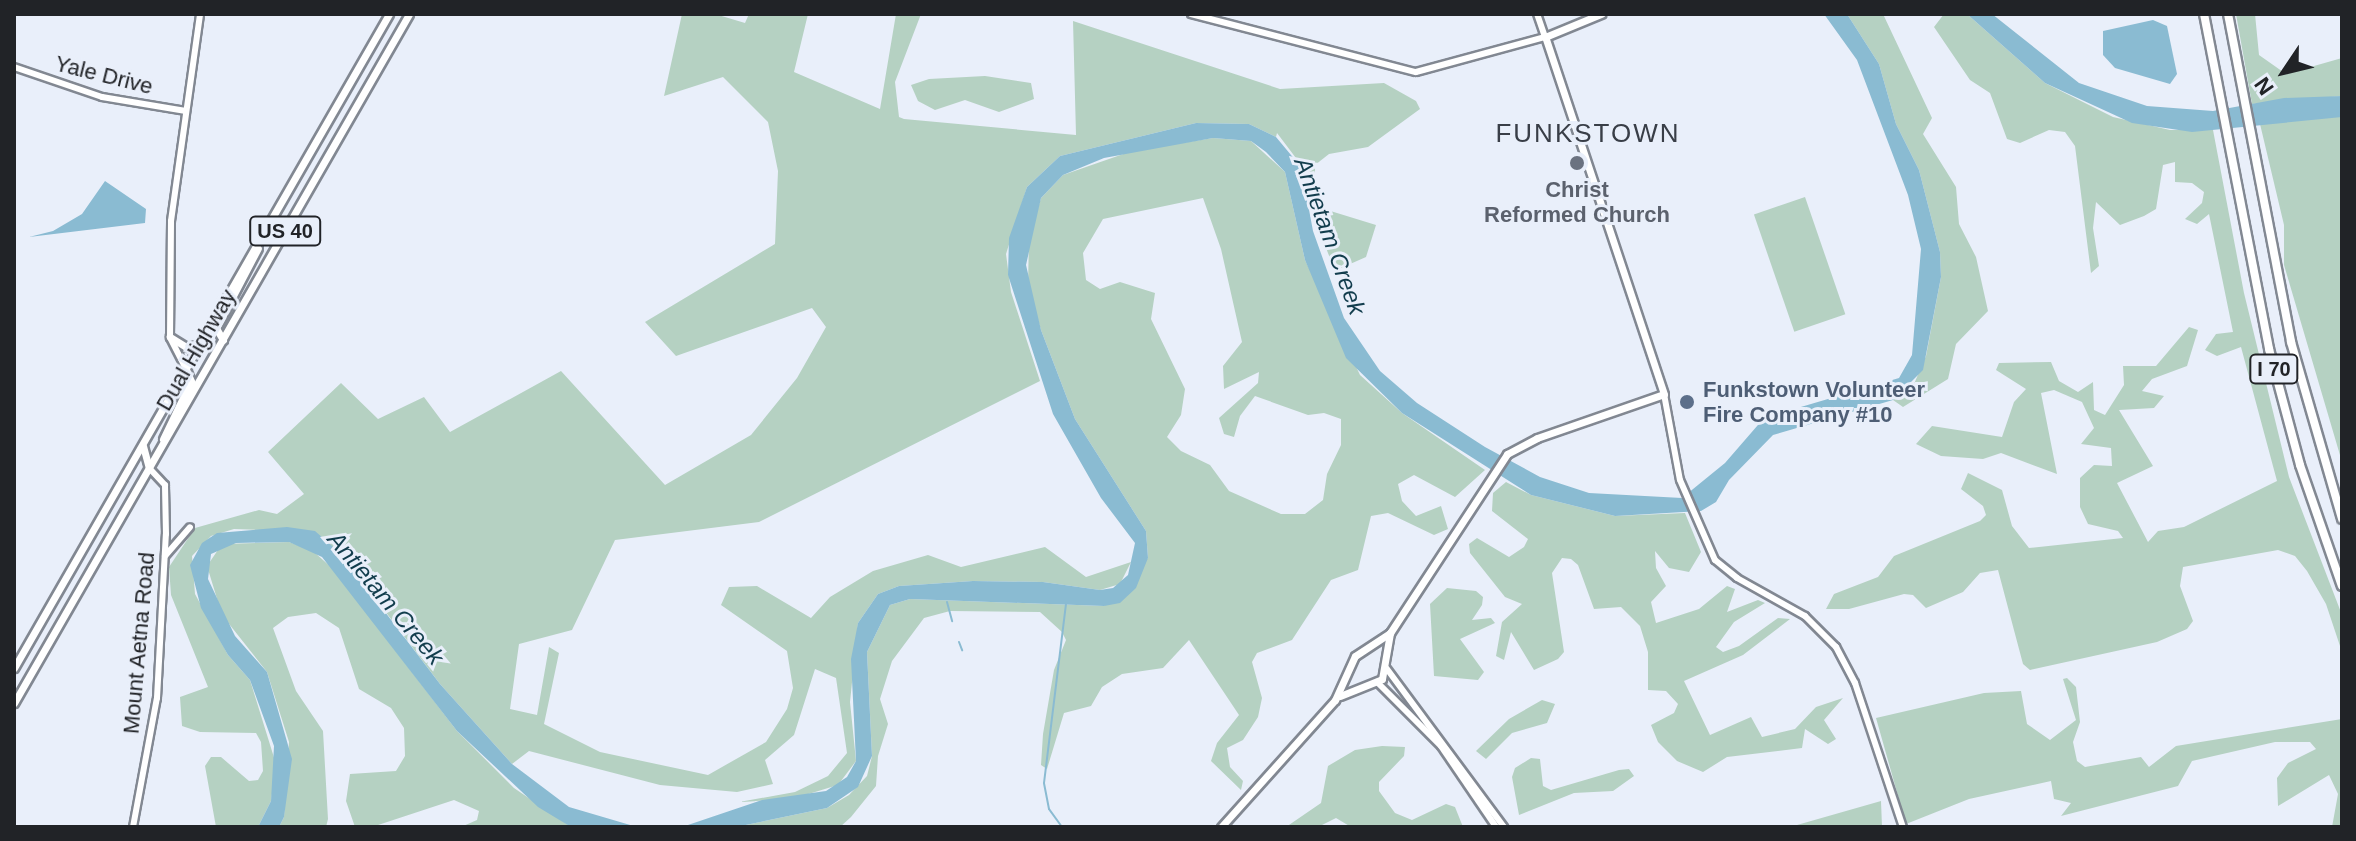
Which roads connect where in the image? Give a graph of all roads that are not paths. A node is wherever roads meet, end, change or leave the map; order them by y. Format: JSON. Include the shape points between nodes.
{"nodes":[{"id":1,"x":200,"y":14,"type":"edge"},
{"id":2,"x":389,"y":14,"type":"edge"},
{"id":3,"x":409,"y":14,"type":"edge"},
{"id":4,"x":1191,"y":14,"type":"edge"},
{"id":5,"x":1537,"y":14,"type":"edge"},
{"id":6,"x":1601,"y":14,"type":"edge"},
{"id":7,"x":2204,"y":14,"type":"edge"},
{"id":8,"x":2228,"y":14,"type":"edge"},
{"id":9,"x":1545,"y":37,"type":"junction"},
{"id":10,"x":14,"y":67,"type":"edge"},
{"id":11,"x":186,"y":111,"type":"junction"},
{"id":12,"x":259,"y":242,"type":"junction"},
{"id":13,"x":170,"y":337,"type":"junction"},
{"id":14,"x":223,"y":340,"type":"junction"},
{"id":15,"x":200,"y":344,"type":"junction"},
{"id":16,"x":186,"y":369,"type":"junction"},
{"id":17,"x":1664,"y":394,"type":"junction"},
{"id":18,"x":143,"y":444,"type":"junction"},
{"id":19,"x":161,"y":449,"type":"junction"},
{"id":20,"x":149,"y":468,"type":"junction"},
{"id":21,"x":127,"y":472,"type":"junction"},
{"id":22,"x":142,"y":480,"type":"junction"},
{"id":23,"x":2342,"y":519,"type":"edge"},
{"id":24,"x":190,"y":527,"type":"dead end"},
{"id":25,"x":165,"y":556,"type":"junction"},
{"id":26,"x":2342,"y":586,"type":"edge"},
{"id":27,"x":1390,"y":633,"type":"junction"},
{"id":28,"x":1365,"y":649,"type":"junction"},
{"id":29,"x":1387,"y":666,"type":"junction"},
{"id":30,"x":1352,"y":667,"type":"junction"},
{"id":31,"x":14,"y":668,"type":"edge"},
{"id":32,"x":1377,"y":682,"type":"junction"},
{"id":33,"x":1365,"y":684,"type":"junction"},
{"id":34,"x":1335,"y":700,"type":"junction"},
{"id":35,"x":14,"y":703,"type":"edge"},
{"id":36,"x":133,"y":827,"type":"edge"},
{"id":37,"x":1221,"y":827,"type":"edge"},
{"id":38,"x":1496,"y":827,"type":"edge"},
{"id":39,"x":1504,"y":827,"type":"edge"},
{"id":40,"x":1903,"y":827,"type":"edge"}],
"edges":[{"from":1,"to":11,"type":"street"},
{"from":2,"to":12,"type":"main road","name":"Dual Highway","number":"US 40"},
{"from":3,"to":14,"type":"main road","name":"Dual Highway","number":"US 40"},
{"from":4,"to":9,"type":"street","via":[[1416,72]]},
{"from":5,"to":9,"type":"street"},
{"from":6,"to":9,"type":"main road"},
{"from":7,"to":26,"type":"highway","number":"I 70","via":[[2281,397]]},
{"from":8,"to":23,"type":"highway","number":"I 70","via":[[2291,342]]},
{"from":9,"to":17,"type":"main road"},
{"from":10,"to":11,"type":"street","name":"Yale Drive","via":[[102,97]]},
{"from":11,"to":13,"type":"street","via":[[171,221]]},
{"from":12,"to":14,"type":"main road","via":[[257,257],[216,328]]},
{"from":12,"to":15,"type":"main road","name":"Dual Highway","number":"US 40"},
{"from":13,"to":15,"type":"main road","via":[[186,347]]},
{"from":13,"to":16,"type":"street"},
{"from":14,"to":19,"type":"main road","name":"Dual Highway","number":"US 40"},
{"from":15,"to":16,"type":"main road","name":"Dual Highway","number":"US 40"},
{"from":16,"to":18,"type":"main road","name":"Dual Highway","number":"US 40"},
{"from":16,"to":19,"type":"main road","via":[[191,381],[165,428]]},
{"from":17,"to":27,"type":"main road","via":[[1537,438],[1507,454]]},
{"from":17,"to":40,"type":"street","via":[[1687,494],[1720,566],[1805,616],[1836,647],[1855,683]]},
{"from":18,"to":20,"type":"main road"},
{"from":18,"to":21,"type":"main road","name":"Dual Highway","number":"US 40"},
{"from":19,"to":20,"type":"main road","name":"Dual Highway","number":"US 40"},
{"from":20,"to":22,"type":"main road","name":"Dual Highway","number":"US 40"},
{"from":20,"to":25,"type":"street","name":"Mount Aetna Road","via":[[167,492]]},
{"from":21,"to":22,"type":"main road"},
{"from":21,"to":31,"type":"main road","name":"Dual Highway","number":"US 40"},
{"from":22,"to":35,"type":"main road","name":"Dual Highway","number":"US 40"},
{"from":24,"to":25,"type":"street"},
{"from":25,"to":36,"type":"street","name":"Mount Aetna Road","via":[[157,698]]},
{"from":27,"to":28,"type":"main road"},
{"from":27,"to":29,"type":"main road"},
{"from":28,"to":29,"type":"main road","via":[[1379,652]]},
{"from":28,"to":30,"type":"main road"},
{"from":29,"to":32,"type":"main road"},
{"from":29,"to":39,"type":"street"},
{"from":30,"to":33,"type":"main road"},
{"from":30,"to":34,"type":"main road"},
{"from":32,"to":33,"type":"main road"},
{"from":32,"to":38,"type":"street","via":[[1410,709],[1441,746]]},
{"from":33,"to":34,"type":"main road"},
{"from":34,"to":37,"type":"main road"}]}
